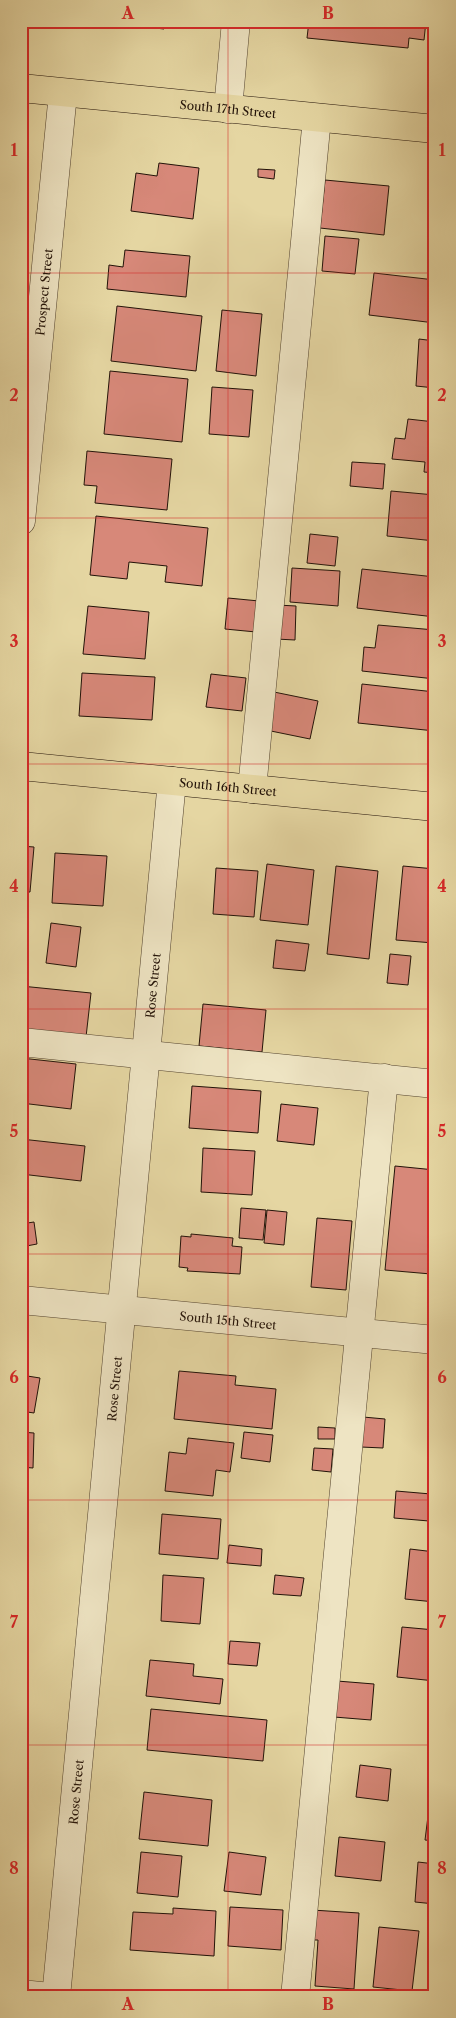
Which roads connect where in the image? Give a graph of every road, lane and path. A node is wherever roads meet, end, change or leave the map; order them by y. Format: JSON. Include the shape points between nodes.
{"nodes":[{"id":1,"x":236,"y":21,"type":"edge"},
{"id":2,"x":21,"y":88,"type":"edge"},
{"id":3,"x":63,"y":92,"type":"junction"},
{"id":4,"x":228,"y":109,"type":"junction"},
{"id":5,"x":317,"y":118,"type":"junction"},
{"id":6,"x":435,"y":129,"type":"edge"},
{"id":7,"x":21,"y":521,"type":"edge"},
{"id":8,"x":21,"y":766,"type":"edge"},
{"id":9,"x":172,"y":781,"type":"junction"},
{"id":10,"x":252,"y":789,"type":"junction"},
{"id":11,"x":435,"y":807,"type":"edge"},
{"id":12,"x":21,"y":1042,"type":"edge"},
{"id":13,"x":146,"y":1054,"type":"junction"},
{"id":14,"x":384,"y":1078,"type":"junction"},
{"id":15,"x":435,"y":1084,"type":"edge"},
{"id":16,"x":21,"y":1300,"type":"edge"},
{"id":17,"x":123,"y":1310,"type":"junction"},
{"id":18,"x":360,"y":1332,"type":"junction"},
{"id":19,"x":435,"y":1340,"type":"edge"},
{"id":20,"x":21,"y":1994,"type":"edge"},
{"id":21,"x":50,"y":1997,"type":"edge"},
{"id":22,"x":56,"y":1997,"type":"edge"},
{"id":23,"x":295,"y":1997,"type":"edge"}],
"edges":[{"from":1,"to":4,"type":"street"},
{"from":2,"to":3,"type":"main road","name":"South 17th Street"},
{"from":3,"to":4,"type":"main road","name":"South 17th Street"},
{"from":3,"to":7,"type":"street","name":"Prospect Street"},
{"from":4,"to":5,"type":"main road","name":"South 17th Street"},
{"from":5,"to":6,"type":"main road","name":"South 17th Street"},
{"from":5,"to":10,"type":"street"},
{"from":8,"to":9,"type":"main road","name":"South 16th Street"},
{"from":9,"to":10,"type":"main road","name":"South 16th Street"},
{"from":9,"to":13,"type":"street","name":"Rose Street"},
{"from":10,"to":11,"type":"main road","name":"South 16th Street"},
{"from":12,"to":13,"type":"street"},
{"from":13,"to":14,"type":"street"},
{"from":13,"to":17,"type":"street","name":"Rose Street"},
{"from":14,"to":15,"type":"street"},
{"from":14,"to":18,"type":"street"},
{"from":16,"to":17,"type":"street","name":"South 15th Street"},
{"from":17,"to":18,"type":"street","name":"South 15th Street"},
{"from":17,"to":22,"type":"street","name":"Rose Street"},
{"from":18,"to":19,"type":"street","name":"South 15th Street"},
{"from":18,"to":23,"type":"street"},
{"from":20,"to":21,"type":"street"}]}
